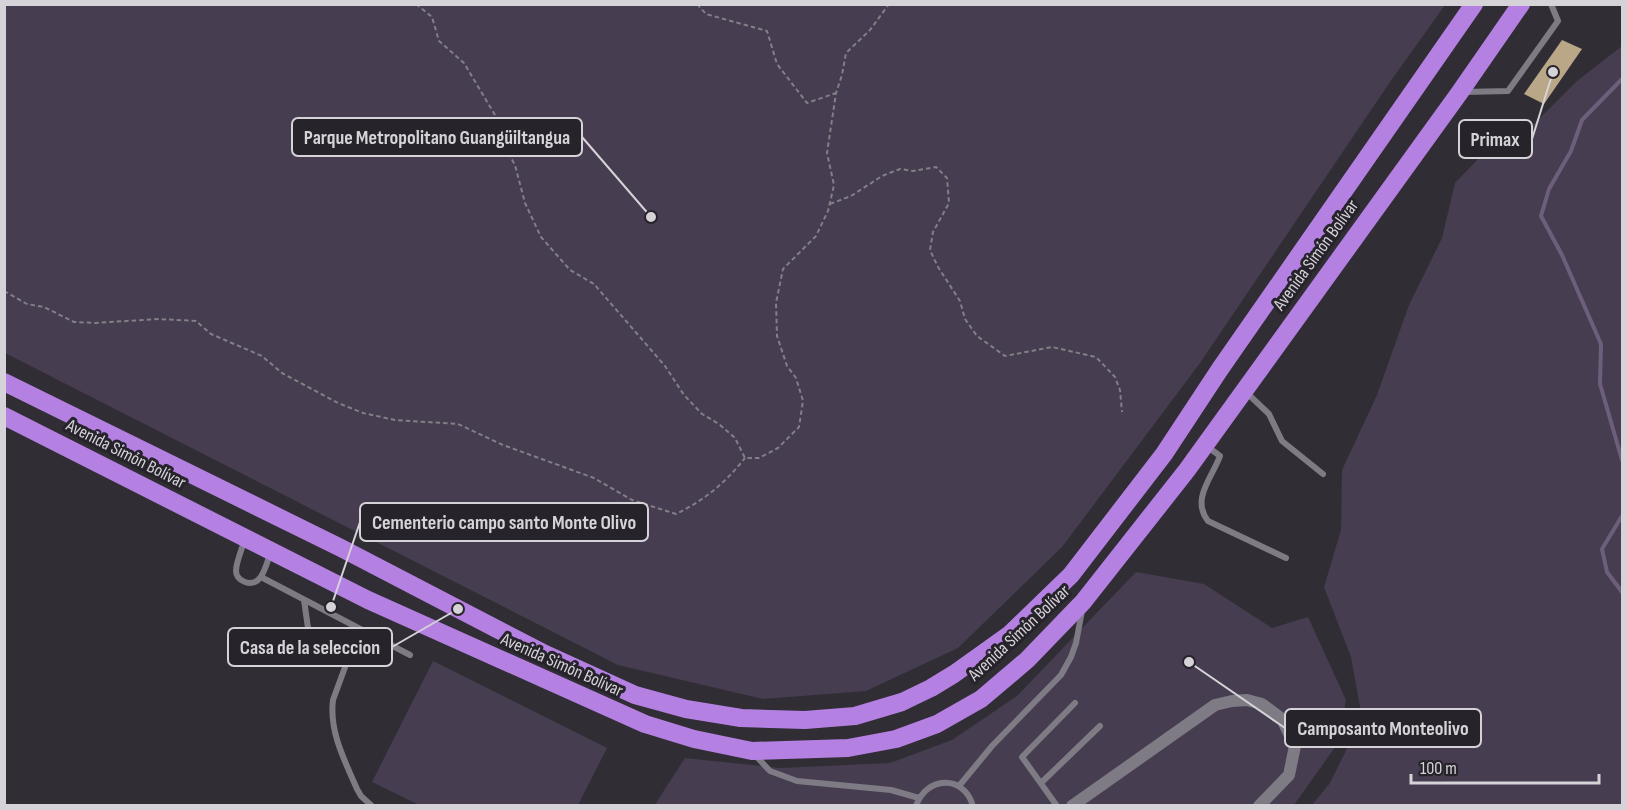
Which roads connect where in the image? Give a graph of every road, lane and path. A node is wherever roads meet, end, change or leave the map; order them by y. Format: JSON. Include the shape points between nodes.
{"nodes":[{"id":1,"x":416,"y":4,"type":"edge"},
{"id":2,"x":698,"y":4,"type":"edge"},
{"id":3,"x":888,"y":4,"type":"edge"},
{"id":4,"x":1474,"y":4,"type":"edge"},
{"id":5,"x":1521,"y":4,"type":"edge"},
{"id":6,"x":1551,"y":4,"type":"edge"},
{"id":7,"x":1460,"y":92,"type":"junction"},
{"id":8,"x":836,"y":93,"type":"junction"},
{"id":9,"x":830,"y":204,"type":"junction"},
{"id":10,"x":4,"y":291,"type":"edge"},
{"id":11,"x":4,"y":382,"type":"edge"},
{"id":12,"x":1244,"y":390,"type":"junction"},
{"id":13,"x":1122,"y":412,"type":"dead end"},
{"id":14,"x":4,"y":416,"type":"edge"},
{"id":15,"x":1204,"y":445,"type":"junction"},
{"id":16,"x":745,"y":458,"type":"junction"},
{"id":17,"x":1323,"y":474,"type":"dead end"},
{"id":18,"x":225,"y":492,"type":"junction"},
{"id":19,"x":212,"y":522,"type":"junction"},
{"id":20,"x":245,"y":538,"type":"junction"},
{"id":21,"x":271,"y":551,"type":"junction"},
{"id":22,"x":1286,"y":558,"type":"dead end"},
{"id":23,"x":261,"y":577,"type":"junction"},
{"id":24,"x":304,"y":600,"type":"junction"},
{"id":25,"x":1083,"y":603,"type":"junction"},
{"id":26,"x":359,"y":629,"type":"junction"},
{"id":27,"x":302,"y":655,"type":"dead end"},
{"id":28,"x":410,"y":655,"type":"dead end"},
{"id":29,"x":1075,"y":703,"type":"dead end"},
{"id":30,"x":1100,"y":726,"type":"dead end"},
{"id":31,"x":752,"y":751,"type":"junction"},
{"id":32,"x":1041,"y":783,"type":"junction"},
{"id":33,"x":959,"y":786,"type":"junction"},
{"id":34,"x":917,"y":802,"type":"edge"},
{"id":35,"x":372,"y":806,"type":"edge"},
{"id":36,"x":973,"y":806,"type":"edge"},
{"id":37,"x":1057,"y":806,"type":"edge"},
{"id":38,"x":1072,"y":806,"type":"edge"},
{"id":39,"x":1259,"y":806,"type":"edge"}],
"edges":[{"from":1,"to":16,"type":"path","via":[[432,17],[440,41],[464,63],[495,115],[501,140],[515,165],[525,203],[541,237],[570,270],[594,284],[665,366],[684,395],[735,438]]},
{"from":2,"to":8,"type":"path","via":[[706,14],[767,31],[777,64],[807,103]]},
{"from":3,"to":8,"type":"path","via":[[870,30],[846,53]]},
{"from":4,"to":18,"type":"highway","name":"Avenida Simón Bolívar","via":[[1164,454],[1071,575],[1010,634],[954,674],[902,702],[855,716],[806,720],[741,718],[635,695],[544,654]]},
{"from":5,"to":7,"type":"highway","name":"Avenida Simón Bolívar"},
{"from":6,"to":7,"type":"lane","via":[[1558,21],[1508,91]]},
{"from":7,"to":12,"type":"highway","name":"Avenida Simón Bolívar"},
{"from":8,"to":9,"type":"path","via":[[827,153],[834,185]]},
{"from":9,"to":13,"type":"path","via":[[900,169],[936,167],[947,178],[949,203],[933,232],[930,250],[976,336],[1005,356],[1052,347],[1096,357],[1115,377]]},
{"from":9,"to":16,"type":"path","via":[[816,236],[783,269],[776,303],[777,336],[803,401],[799,427],[778,448],[759,458]]},
{"from":10,"to":16,"type":"path","via":[[74,322],[196,321],[211,334],[262,356],[282,373],[338,403],[395,420],[458,424],[502,445],[594,478],[632,500],[676,514],[698,504]]},
{"from":11,"to":18,"type":"highway","name":"Avenida Simón Bolívar"},
{"from":12,"to":15,"type":"highway","name":"Avenida Simón Bolívar"},
{"from":12,"to":17,"type":"lane","via":[[1269,414],[1282,441]]},
{"from":14,"to":19,"type":"highway","name":"Avenida Simón Bolívar"},
{"from":15,"to":22,"type":"lane","via":[[1220,456],[1200,501],[1202,513],[1209,521]]},
{"from":15,"to":25,"type":"highway","name":"Avenida Simón Bolívar"},
{"from":18,"to":19,"type":"highway"},
{"from":19,"to":20,"type":"highway","name":"Avenida Simón Bolívar"},
{"from":20,"to":21,"type":"highway","name":"Avenida Simón Bolívar"},
{"from":20,"to":23,"type":"lane","via":[[236,570],[238,577],[254,583]]},
{"from":21,"to":23,"type":"lane"},
{"from":21,"to":31,"type":"highway","name":"Avenida Simón Bolívar","via":[[368,600],[645,724]]},
{"from":23,"to":24,"type":"lane"},
{"from":24,"to":26,"type":"lane"},
{"from":24,"to":27,"type":"lane","via":[[309,628]]},
{"from":25,"to":31,"type":"highway","name":"Avenida Simón Bolívar","via":[[1027,660],[981,699],[937,724],[896,740],[848,748]]},
{"from":25,"to":33,"type":"lane","via":[[1076,643],[1061,675]]},
{"from":26,"to":28,"type":"lane"},
{"from":26,"to":35,"type":"lane","via":[[332,712],[338,744],[357,789]]},
{"from":29,"to":32,"type":"lane","via":[[1022,757]]},
{"from":30,"to":32,"type":"lane"},
{"from":31,"to":34,"type":"lane","via":[[770,771],[797,782],[891,790]]},
{"from":32,"to":37,"type":"lane"},
{"from":33,"to":34,"type":"lane","via":[[932,785]]},
{"from":33,"to":36,"type":"lane"},
{"from":38,"to":39,"type":"street","via":[[1215,705],[1247,700],[1262,704],[1282,719],[1294,746],[1289,776]]}]}
